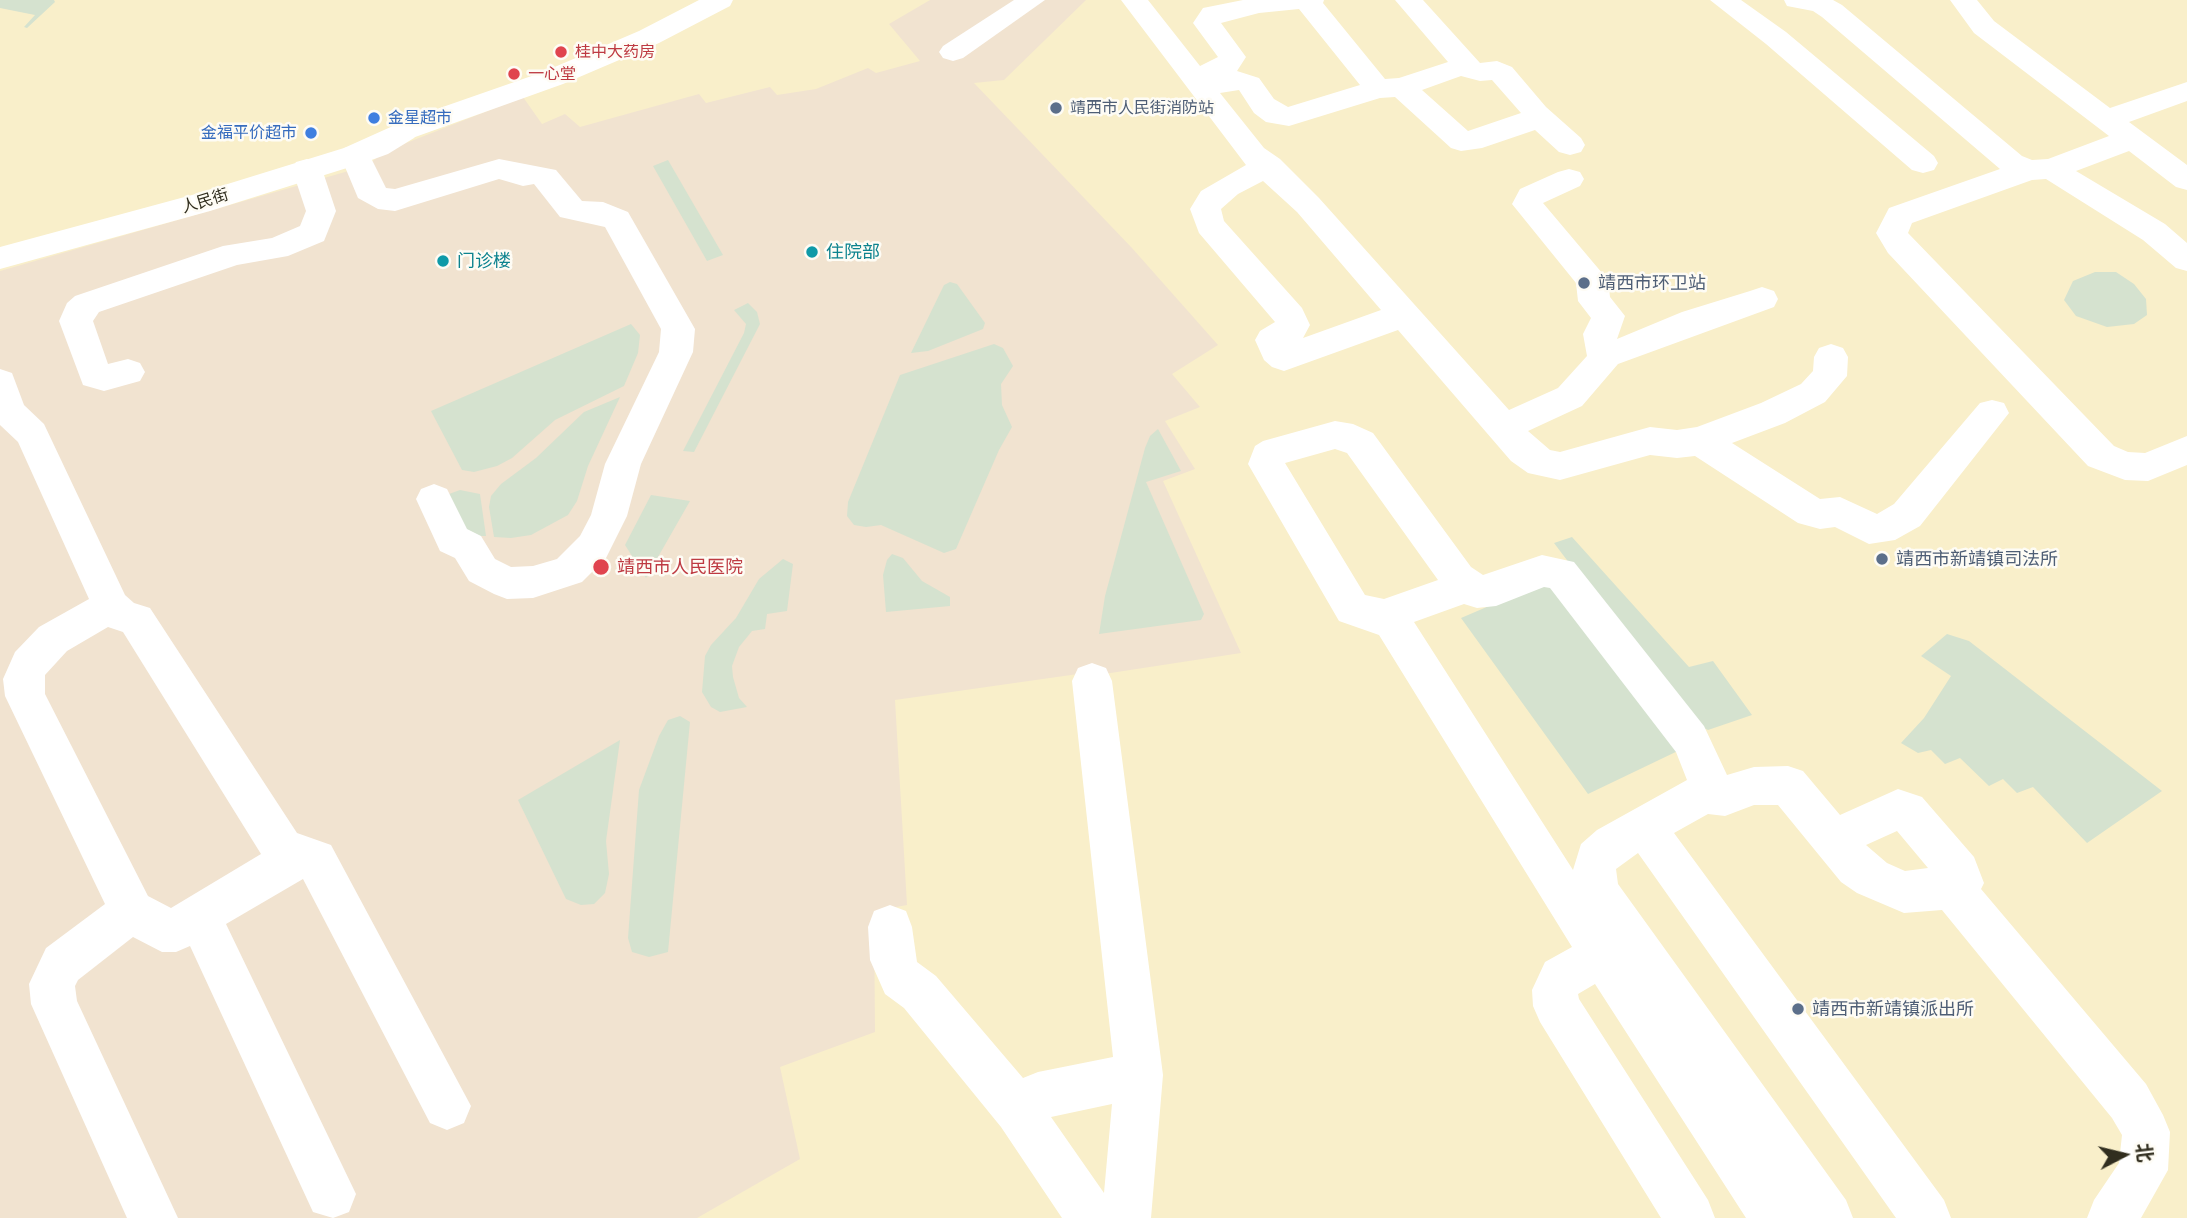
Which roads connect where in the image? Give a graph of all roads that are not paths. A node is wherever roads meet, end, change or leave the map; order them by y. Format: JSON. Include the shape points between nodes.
{"nodes":[{"id":1,"x":720,"y":0,"type":"edge"},
{"id":2,"x":1032,"y":0,"type":"edge"},
{"id":3,"x":1134,"y":0,"type":"edge"},
{"id":4,"x":1309,"y":0,"type":"edge"},
{"id":5,"x":1408,"y":0,"type":"edge"},
{"id":6,"x":1723,"y":0,"type":"edge"},
{"id":7,"x":1797,"y":0,"type":"edge"},
{"id":8,"x":1963,"y":0,"type":"edge"},
{"id":9,"x":953,"y":52,"type":"dead end"},
{"id":10,"x":1466,"y":65,"type":"junction"},
{"id":11,"x":1199,"y":84,"type":"junction"},
{"id":12,"x":1390,"y":88,"type":"junction"},
{"id":13,"x":2187,"y":91,"type":"edge"},
{"id":14,"x":1536,"y":114,"type":"junction"},
{"id":15,"x":2107,"y":119,"type":"junction"},
{"id":16,"x":404,"y":131,"type":"junction"},
{"id":17,"x":2132,"y":139,"type":"junction"},
{"id":18,"x":1570,"y":145,"type":"dead end"},
{"id":19,"x":1923,"y":163,"type":"dead end"},
{"id":20,"x":1269,"y":166,"type":"junction"},
{"id":21,"x":307,"y":169,"type":"junction"},
{"id":22,"x":361,"y":169,"type":"junction"},
{"id":23,"x":2040,"y":169,"type":"junction"},
{"id":24,"x":1569,"y":179,"type":"dead end"},
{"id":25,"x":2187,"y":180,"type":"edge"},
{"id":26,"x":316,"y":200,"type":"junction"},
{"id":27,"x":0,"y":246,"type":"edge"},
{"id":28,"x":0,"y":258,"type":"edge"},
{"id":29,"x":2187,"y":260,"type":"edge"},
{"id":30,"x":1762,"y":299,"type":"dead end"},
{"id":31,"x":1403,"y":315,"type":"junction"},
{"id":32,"x":1604,"y":353,"type":"junction"},
{"id":33,"x":1831,"y":357,"type":"dead end"},
{"id":34,"x":128,"y":372,"type":"dead end"},
{"id":35,"x":0,"y":382,"type":"edge"},
{"id":36,"x":1992,"y":413,"type":"dead end"},
{"id":37,"x":1504,"y":427,"type":"junction"},
{"id":38,"x":1700,"y":441,"type":"junction"},
{"id":39,"x":2187,"y":450,"type":"edge"},
{"id":40,"x":434,"y":499,"type":"dead end"},
{"id":41,"x":1466,"y":587,"type":"junction"},
{"id":42,"x":111,"y":606,"type":"junction"},
{"id":43,"x":1384,"y":616,"type":"junction"},
{"id":44,"x":1092,"y":681,"type":"dead end"},
{"id":45,"x":1704,"y":794,"type":"junction"},
{"id":46,"x":1646,"y":829,"type":"junction"},
{"id":47,"x":1833,"y":839,"type":"junction"},
{"id":48,"x":295,"y":857,"type":"junction"},
{"id":49,"x":1956,"y":893,"type":"junction"},
{"id":50,"x":1585,"y":901,"type":"junction"},
{"id":51,"x":132,"y":911,"type":"junction"},
{"id":52,"x":199,"y":917,"type":"junction"},
{"id":53,"x":890,"y":927,"type":"dead end"},
{"id":54,"x":1603,"y":955,"type":"junction"},
{"id":55,"x":1139,"y":1075,"type":"junction"},
{"id":56,"x":447,"y":1106,"type":"dead end"},
{"id":57,"x":1018,"y":1110,"type":"junction"},
{"id":58,"x":331,"y":1194,"type":"dead end"},
{"id":59,"x":152,"y":1218,"type":"edge"},
{"id":60,"x":1091,"y":1218,"type":"edge"},
{"id":61,"x":1126,"y":1218,"type":"edge"},
{"id":62,"x":1690,"y":1218,"type":"edge"},
{"id":63,"x":1775,"y":1218,"type":"edge"},
{"id":64,"x":1828,"y":1218,"type":"edge"},
{"id":65,"x":1926,"y":1218,"type":"edge"},
{"id":66,"x":2112,"y":1218,"type":"edge"}],
"edges":[{"from":1,"to":16,"type":"street","name":"人民街","via":[[553,78]]},
{"from":2,"to":9,"type":"street"},
{"from":3,"to":11,"type":"street"},
{"from":4,"to":11,"type":"street","via":[[1213,14],[1207,23],[1232,57],[1230,64]]},
{"from":4,"to":12,"type":"street"},
{"from":5,"to":10,"type":"street"},
{"from":6,"to":19,"type":"street","via":[[1776,38]]},
{"from":7,"to":23,"type":"street","via":[[1832,11],[2011,163]]},
{"from":8,"to":15,"type":"street","via":[[1984,27]]},
{"from":10,"to":12,"type":"street"},
{"from":10,"to":14,"type":"street","via":[[1480,72],[1502,73]]},
{"from":11,"to":12,"type":"street","via":[[1237,79],[1249,84],[1276,115],[1289,117]]},
{"from":11,"to":20,"type":"street","via":[[1253,155]]},
{"from":12,"to":14,"type":"street","via":[[1461,141],[1530,121]]},
{"from":13,"to":15,"type":"street"},
{"from":14,"to":18,"type":"street"},
{"from":15,"to":17,"type":"street"},
{"from":16,"to":22,"type":"street","name":"人民街","via":[[377,147]]},
{"from":16,"to":27,"type":"street","name":"人民街"},
{"from":17,"to":23,"type":"street"},
{"from":17,"to":25,"type":"street"},
{"from":20,"to":31,"type":"street"},
{"from":20,"to":31,"type":"street","via":[[1227,187],[1205,209],[1210,225],[1290,317],[1290,332],[1272,340],[1276,351],[1284,358]]},
{"from":21,"to":22,"type":"street","name":"人民街"},
{"from":21,"to":26,"type":"street"},
{"from":21,"to":28,"type":"street","name":"人民街","via":[[199,204]]},
{"from":22,"to":26,"type":"street"},
{"from":22,"to":40,"type":"street","via":[[369,191],[378,198],[395,200],[499,169],[545,177],[571,209],[603,213],[617,220],[678,329],[676,352],[623,464],[609,516],[593,547],[569,571],[533,582],[507,583],[482,570],[468,547],[453,540]]},
{"from":23,"to":29,"type":"street","via":[[2154,232]]},
{"from":23,"to":39,"type":"street","via":[[1900,216],[1892,233],[2101,456],[2125,466],[2148,467]]},
{"from":24,"to":32,"type":"street","via":[[1531,196],[1527,204],[1592,280],[1594,301],[1609,316],[1600,334]]},
{"from":26,"to":34,"type":"street","via":[[319,221],[313,233],[300,241],[234,254],[88,304],[79,312],[76,321],[95,376]]},
{"from":30,"to":32,"type":"street","via":[[1621,351]]},
{"from":31,"to":37,"type":"street"},
{"from":32,"to":37,"type":"street","via":[[1577,392]]},
{"from":33,"to":38,"type":"street","via":[[1830,376],[1813,393]]},
{"from":35,"to":42,"type":"street","via":[[8,411],[32,434]]},
{"from":36,"to":38,"type":"street","via":[[1907,515],[1882,529],[1869,529],[1840,512],[1811,512]]},
{"from":37,"to":38,"type":"street","via":[[1541,463],[1560,466],[1650,441]]},
{"from":41,"to":43,"type":"street"},
{"from":41,"to":43,"type":"street","via":[[1353,438],[1335,435],[1268,456],[1266,464],[1353,608]]},
{"from":41,"to":45,"type":"street","via":[[1477,592],[1496,590],[1542,571],[1561,573],[1690,739],[1703,760],[1708,780]]},
{"from":42,"to":48,"type":"street","via":[[136,620],[282,848]]},
{"from":42,"to":51,"type":"street","via":[[53,639],[29,664],[23,679],[26,696]]},
{"from":43,"to":50,"type":"street"},
{"from":44,"to":55,"type":"street"},
{"from":45,"to":46,"type":"street"},
{"from":45,"to":47,"type":"street","via":[[1725,796],[1754,786],[1788,785]]},
{"from":46,"to":50,"type":"street","via":[[1612,845],[1596,859]]},
{"from":46,"to":65,"type":"street"},
{"from":47,"to":49,"type":"street","via":[[1856,867],[1872,878],[1904,892],[1935,887]]},
{"from":47,"to":49,"type":"street","via":[[1898,809],[1907,811],[1959,872],[1962,883]]},
{"from":48,"to":52,"type":"street"},
{"from":48,"to":56,"type":"street","via":[[316,860]]},
{"from":49,"to":66,"type":"street","via":[[2129,1101],[2146,1132],[2143,1170]]},
{"from":50,"to":54,"type":"street"},
{"from":50,"to":64,"type":"street"},
{"from":51,"to":52,"type":"street","via":[[162,930],[176,930]]},
{"from":51,"to":59,"type":"street","via":[[62,964],[52,984],[54,1004]]},
{"from":52,"to":58,"type":"street"},
{"from":53,"to":57,"type":"street","via":[[893,960],[901,978],[920,992]]},
{"from":54,"to":62,"type":"street","via":[[1561,978],[1555,990],[1556,1006]]},
{"from":54,"to":63,"type":"street"},
{"from":55,"to":57,"type":"street","via":[[1038,1096]]},
{"from":55,"to":61,"type":"street"},
{"from":57,"to":60,"type":"street"}]}
